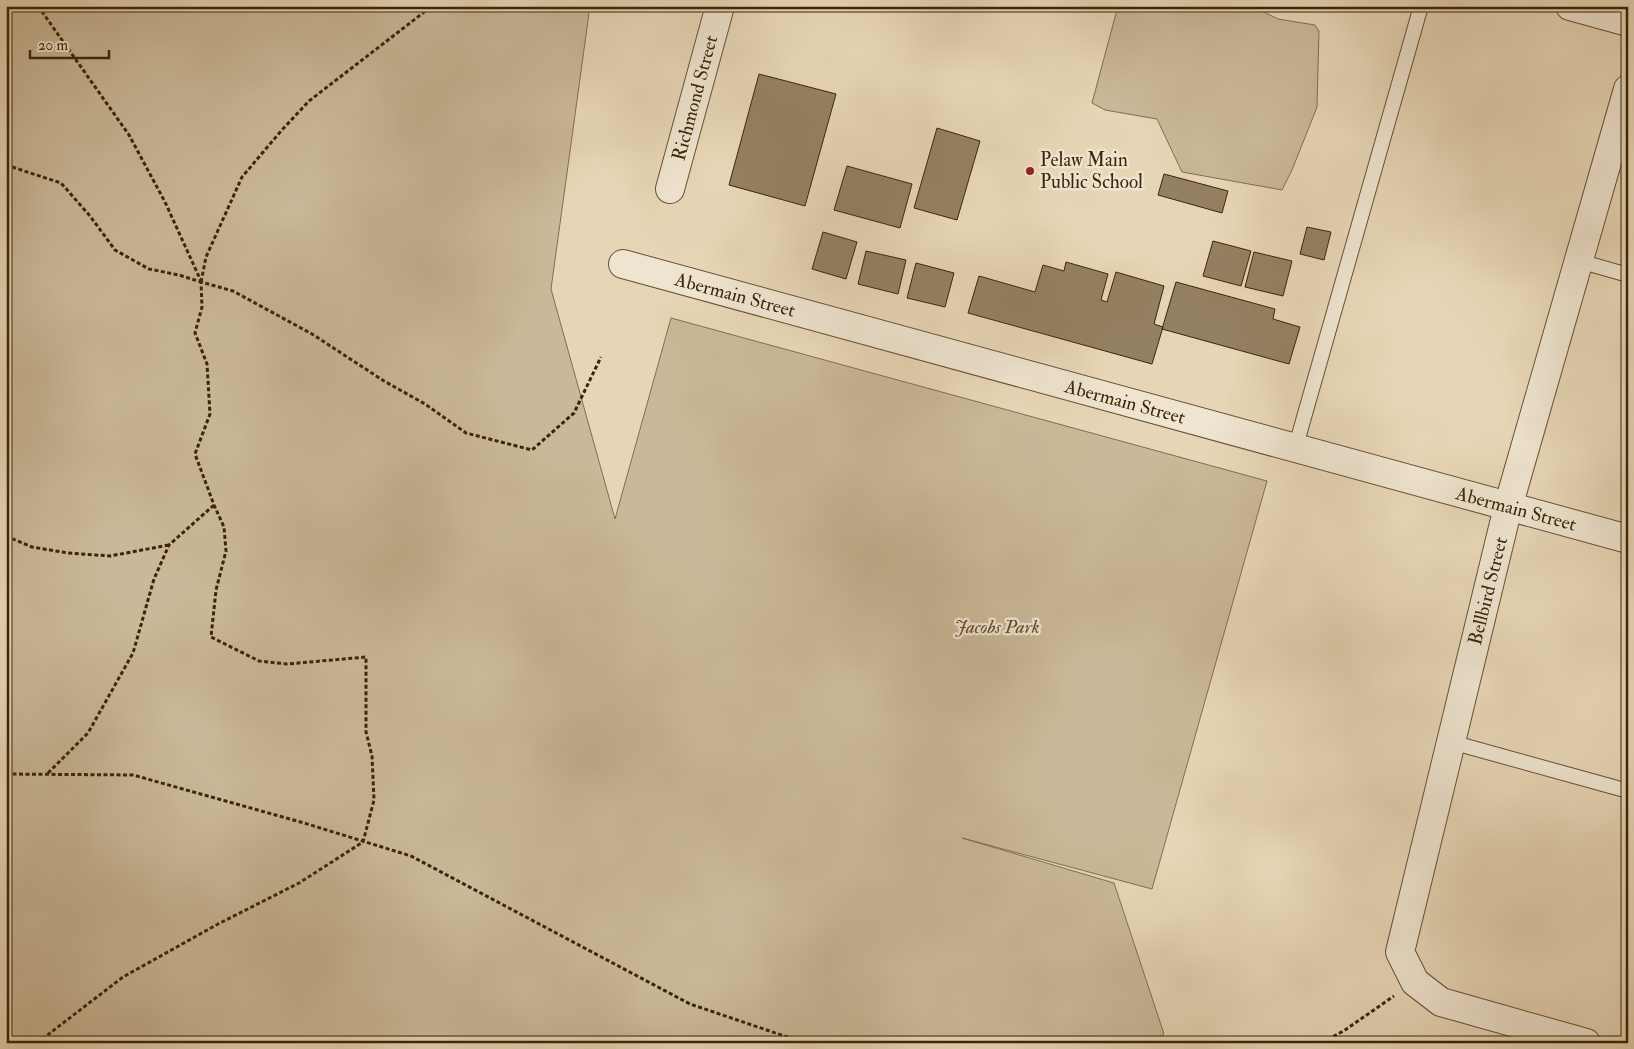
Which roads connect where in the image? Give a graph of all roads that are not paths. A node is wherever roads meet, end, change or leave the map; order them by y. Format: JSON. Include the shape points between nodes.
{"nodes":[{"id":1,"x":720,"y":6,"type":"edge"},
{"id":2,"x":1421,"y":6,"type":"edge"},
{"id":3,"x":1570,"y":6,"type":"edge"},
{"id":4,"x":1628,"y":22,"type":"edge"},
{"id":5,"x":1628,"y":89,"type":"edge"},
{"id":6,"x":670,"y":189,"type":"dead end"},
{"id":7,"x":1578,"y":261,"type":"junction"},
{"id":8,"x":623,"y":264,"type":"dead end"},
{"id":9,"x":1628,"y":275,"type":"edge"},
{"id":10,"x":1295,"y":449,"type":"junction"},
{"id":11,"x":1508,"y":507,"type":"junction"},
{"id":12,"x":1628,"y":539,"type":"edge"},
{"id":13,"x":1451,"y":742,"type":"junction"},
{"id":14,"x":1628,"y":791,"type":"edge"},
{"id":15,"x":1586,"y":1043,"type":"edge"}],
"edges":[{"from":1,"to":6,"type":"street","name":"Richmond Street"},
{"from":2,"to":10,"type":"lane"},
{"from":3,"to":4,"type":"street"},
{"from":5,"to":7,"type":"street","name":"Bellbird Street"},
{"from":7,"to":9,"type":"lane"},
{"from":7,"to":11,"type":"street","name":"Bellbird Street"},
{"from":8,"to":10,"type":"street","name":"Abermain Street"},
{"from":10,"to":11,"type":"street","name":"Abermain Street"},
{"from":11,"to":12,"type":"street","name":"Abermain Street"},
{"from":11,"to":13,"type":"street","name":"Bellbird Street"},
{"from":13,"to":14,"type":"lane"},
{"from":13,"to":15,"type":"street","name":"Bellbird Street","via":[[1400,952],[1415,982],[1441,1002]]}]}
